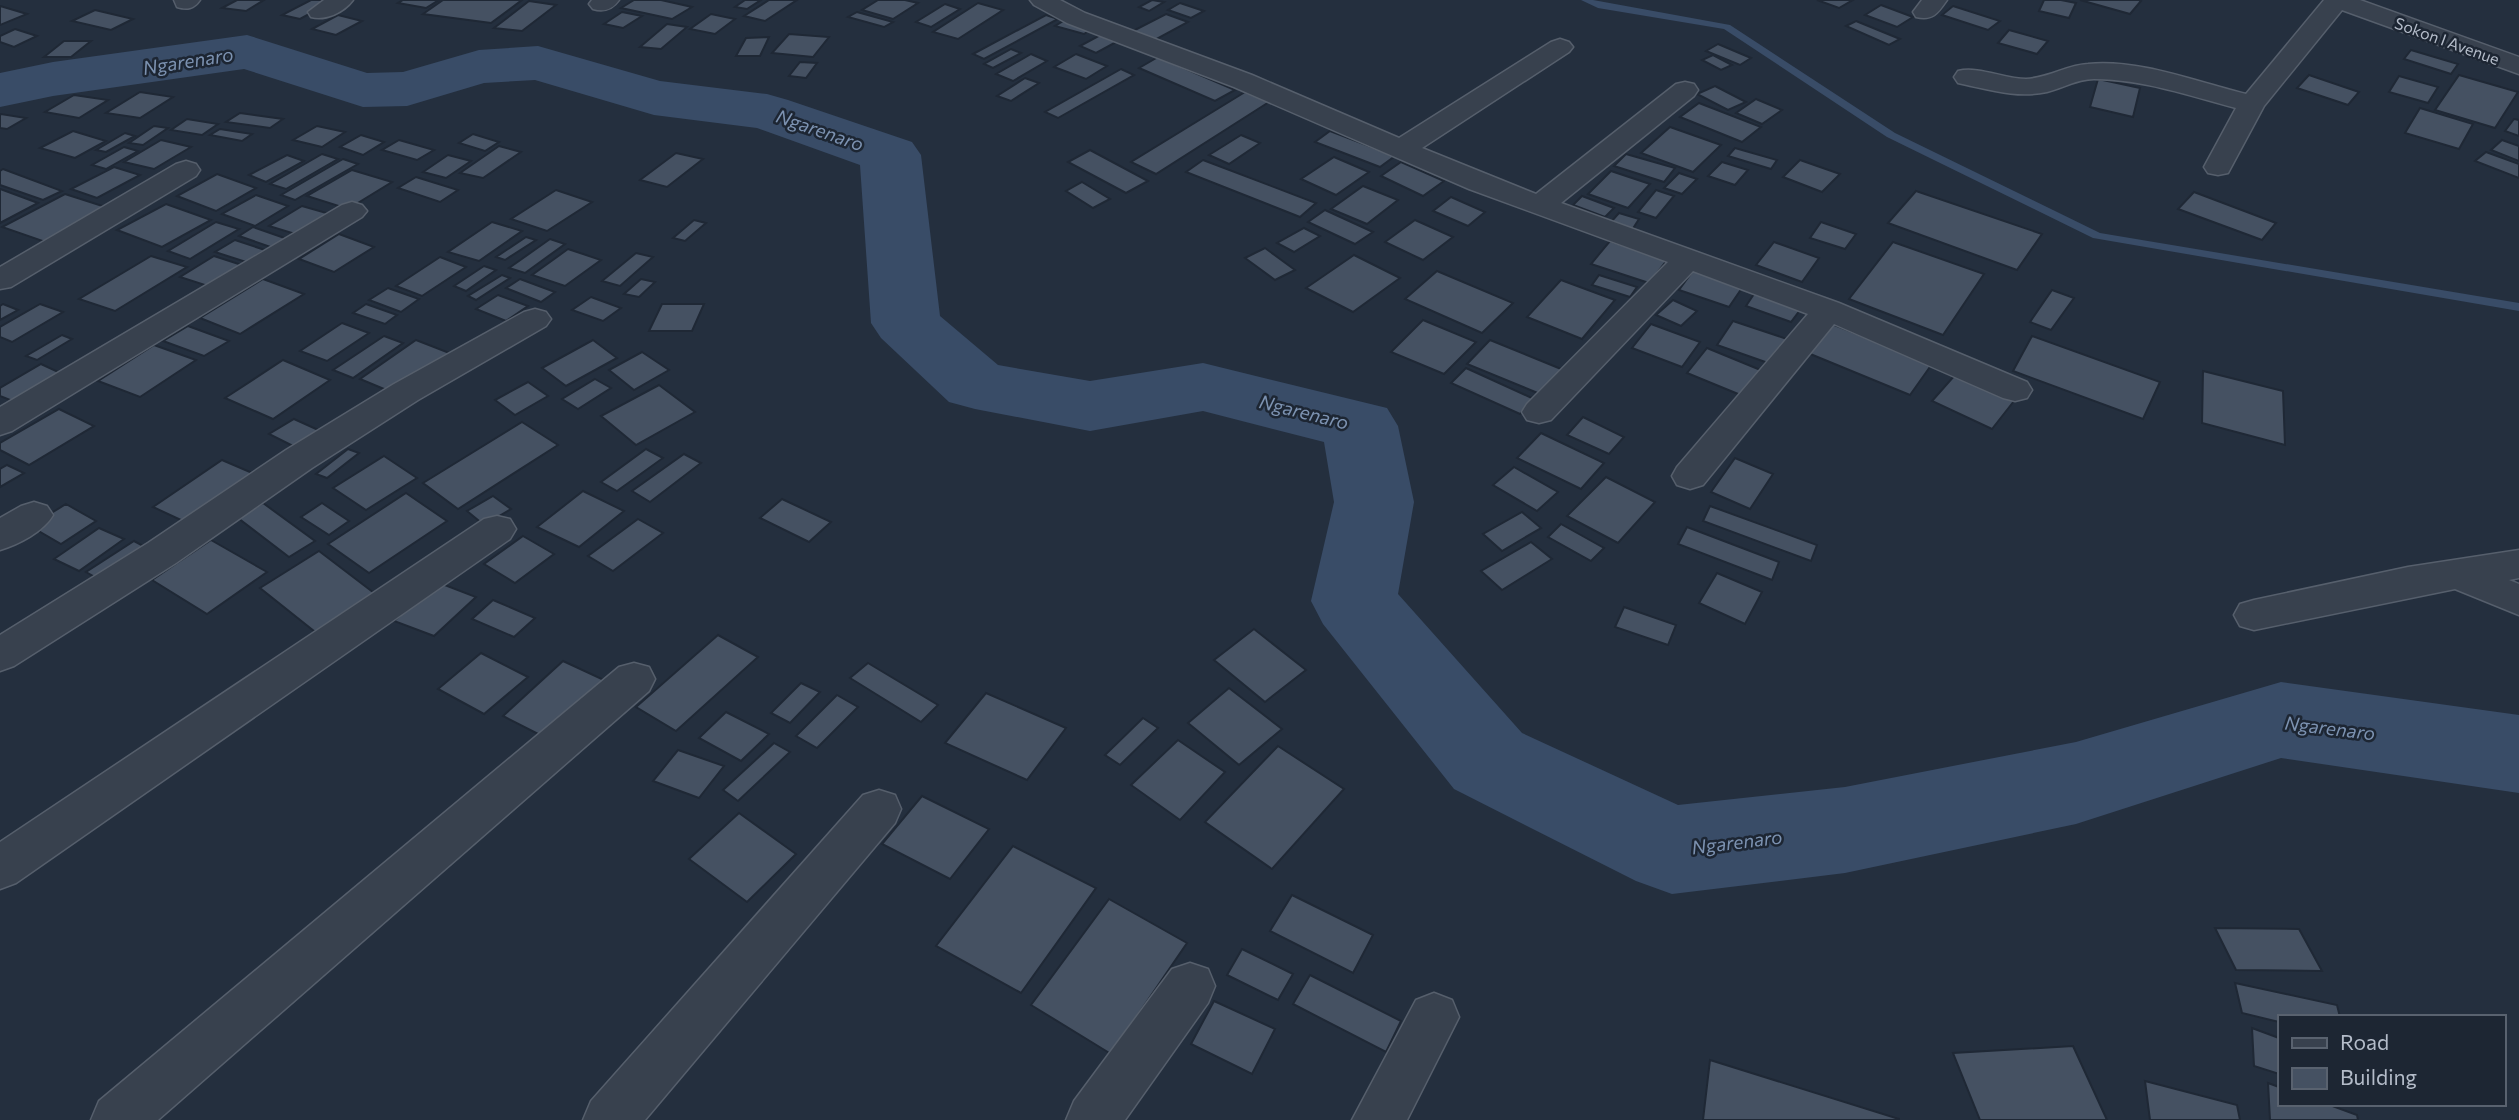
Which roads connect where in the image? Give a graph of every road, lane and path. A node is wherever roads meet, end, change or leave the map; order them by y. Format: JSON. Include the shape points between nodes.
{"nodes":[{"id":1,"x":1042,"y":0,"type":"edge"},
{"id":2,"x":2337,"y":0,"type":"edge"},
{"id":3,"x":1560,"y":47,"type":"dead end"},
{"id":4,"x":2519,"y":66,"type":"edge"},
{"id":5,"x":1967,"y":77,"type":"dead end"},
{"id":6,"x":1685,"y":90,"type":"dead end"},
{"id":7,"x":2252,"y":104,"type":"junction"},
{"id":8,"x":1402,"y":149,"type":"junction"},
{"id":9,"x":2218,"y":167,"type":"dead end"},
{"id":10,"x":186,"y":170,"type":"dead end"},
{"id":11,"x":1539,"y":206,"type":"junction"},
{"id":12,"x":352,"y":211,"type":"dead end"},
{"id":13,"x":1688,"y":259,"type":"junction"},
{"id":14,"x":0,"y":280,"type":"edge"},
{"id":15,"x":1828,"y":310,"type":"junction"},
{"id":16,"x":535,"y":319,"type":"dead end"},
{"id":17,"x":2015,"y":390,"type":"dead end"},
{"id":18,"x":1539,"y":412,"type":"dead end"},
{"id":19,"x":0,"y":423,"type":"edge"},
{"id":20,"x":1690,"y":476,"type":"dead end"},
{"id":21,"x":34,"y":515,"type":"dead end"},
{"id":22,"x":498,"y":529,"type":"dead end"},
{"id":23,"x":0,"y":536,"type":"edge"},
{"id":24,"x":2519,"y":564,"type":"edge"},
{"id":25,"x":2455,"y":573,"type":"junction"},
{"id":26,"x":2519,"y":600,"type":"edge"},
{"id":27,"x":2254,"y":615,"type":"dead end"},
{"id":28,"x":0,"y":655,"type":"edge"},
{"id":29,"x":634,"y":679,"type":"dead end"},
{"id":30,"x":880,"y":809,"type":"dead end"},
{"id":31,"x":0,"y":869,"type":"edge"},
{"id":32,"x":1190,"y":986,"type":"dead end"},
{"id":33,"x":1434,"y":1017,"type":"dead end"},
{"id":34,"x":118,"y":1120,"type":"edge"},
{"id":35,"x":610,"y":1120,"type":"edge"},
{"id":36,"x":1093,"y":1120,"type":"edge"},
{"id":37,"x":1379,"y":1120,"type":"edge"}],
"edges":[{"from":1,"to":8,"type":"street","via":[[1076,18],[1243,80]]},
{"from":2,"to":4,"type":"street","name":"Sokon I Avenue"},
{"from":2,"to":7,"type":"street"},
{"from":3,"to":8,"type":"street"},
{"from":5,"to":7,"type":"street","via":[[2029,87],[2078,71],[2110,72]]},
{"from":6,"to":11,"type":"street"},
{"from":7,"to":9,"type":"street"},
{"from":8,"to":11,"type":"street"},
{"from":10,"to":14,"type":"street"},
{"from":11,"to":13,"type":"street"},
{"from":12,"to":19,"type":"street"},
{"from":13,"to":15,"type":"street"},
{"from":13,"to":18,"type":"street"},
{"from":15,"to":17,"type":"street"},
{"from":15,"to":20,"type":"street"},
{"from":16,"to":28,"type":"street","via":[[299,459],[162,553]]},
{"from":21,"to":23,"type":"street"},
{"from":22,"to":31,"type":"street"},
{"from":24,"to":25,"type":"street"},
{"from":25,"to":26,"type":"street"},
{"from":25,"to":27,"type":"street"},
{"from":29,"to":34,"type":"street"},
{"from":30,"to":35,"type":"street"},
{"from":32,"to":36,"type":"street"},
{"from":33,"to":37,"type":"street"}]}
